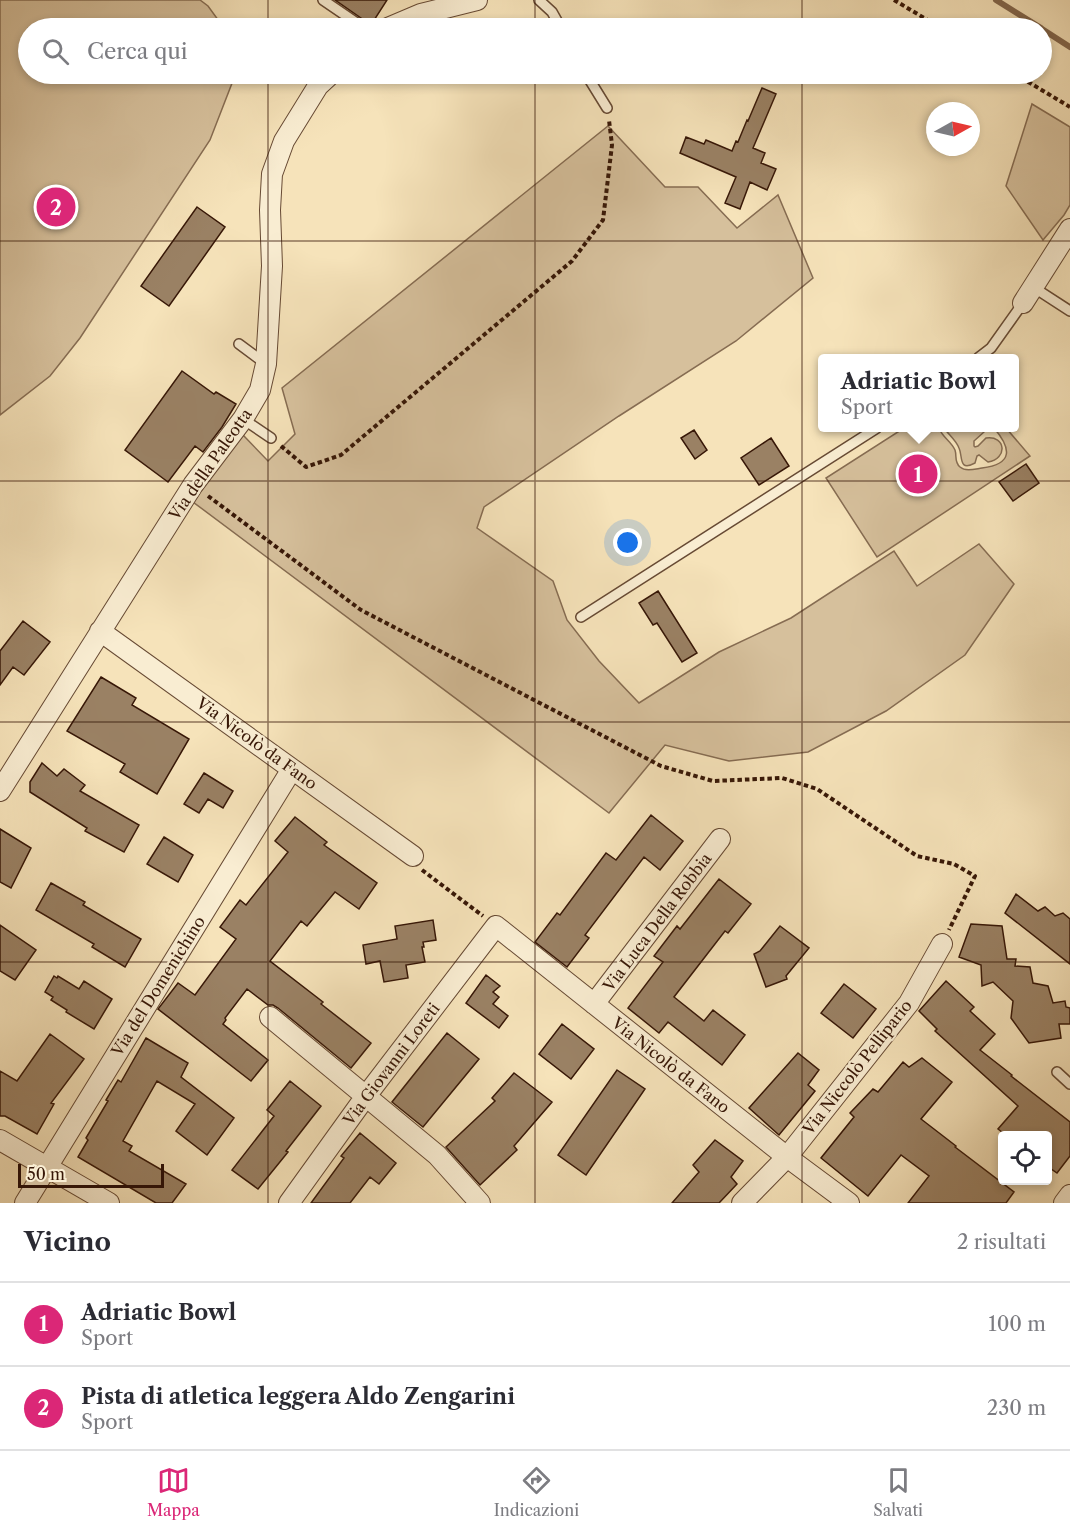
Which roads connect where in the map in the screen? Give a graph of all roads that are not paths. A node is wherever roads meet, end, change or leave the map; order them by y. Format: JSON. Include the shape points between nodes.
{"nodes":[{"id":1,"x":323,"y":0,"type":"edge"},
{"id":2,"x":477,"y":0,"type":"edge"},
{"id":3,"x":539,"y":0,"type":"edge"},
{"id":4,"x":349,"y":18,"type":"edge"},
{"id":5,"x":412,"y":18,"type":"edge"},
{"id":6,"x":555,"y":18,"type":"edge"},
{"id":7,"x":320,"y":84,"type":"edge"},
{"id":8,"x":591,"y":84,"type":"edge"},
{"id":9,"x":607,"y":108,"type":"road end"},
{"id":10,"x":1070,"y":229,"type":"edge"},
{"id":11,"x":1028,"y":295,"type":"junction"},
{"id":12,"x":1070,"y":311,"type":"edge"},
{"id":13,"x":239,"y":344,"type":"dead end"},
{"id":14,"x":983,"y":354,"type":"edge"},
{"id":15,"x":266,"y":364,"type":"junction"},
{"id":16,"x":243,"y":419,"type":"junction"},
{"id":17,"x":871,"y":432,"type":"edge"},
{"id":18,"x":271,"y":438,"type":"road end"},
{"id":19,"x":581,"y":617,"type":"dead end"},
{"id":20,"x":100,"y":631,"type":"junction"},
{"id":21,"x":292,"y":769,"type":"junction"},
{"id":22,"x":1,"y":786,"type":"edge"},
{"id":23,"x":720,"y":839,"type":"dead end"},
{"id":24,"x":413,"y":856,"type":"road end"},
{"id":25,"x":496,"y":926,"type":"joint"},
{"id":26,"x":942,"y":944,"type":"road end"},
{"id":27,"x":594,"y":1004,"type":"junction"},
{"id":28,"x":270,"y":1017,"type":"dead end"},
{"id":29,"x":1057,"y":1072,"type":"dead end"},
{"id":30,"x":1070,"y":1084,"type":"edge"},
{"id":31,"x":366,"y":1096,"type":"junction"},
{"id":32,"x":0,"y":1140,"type":"edge"},
{"id":33,"x":787,"y":1157,"type":"junction"},
{"id":34,"x":46,"y":1167,"type":"junction"},
{"id":35,"x":1070,"y":1195,"type":"edge"},
{"id":36,"x":25,"y":1203,"type":"edge"},
{"id":37,"x":109,"y":1203,"type":"edge"},
{"id":38,"x":289,"y":1203,"type":"edge"},
{"id":39,"x":480,"y":1203,"type":"edge"},
{"id":40,"x":742,"y":1203,"type":"edge"},
{"id":41,"x":849,"y":1203,"type":"edge"},
{"id":42,"x":1064,"y":1203,"type":"edge"}],
"edges":[{"from":1,"to":4,"type":"lane"},
{"from":2,"to":5,"type":"street"},
{"from":3,"to":6,"type":"lane"},
{"from":7,"to":15,"type":"street","name":"Via della Paleotta","via":[[284,141],[272,174]]},
{"from":8,"to":9,"type":"lane"},
{"from":10,"to":11,"type":"street"},
{"from":11,"to":12,"type":"lane"},
{"from":11,"to":14,"type":"lane"},
{"from":13,"to":15,"type":"lane"},
{"from":15,"to":16,"type":"street","name":"Via della Paleotta","via":[[260,390]]},
{"from":16,"to":18,"type":"lane"},
{"from":16,"to":20,"type":"street","name":"Via della Paleotta","via":[[193,485]]},
{"from":17,"to":19,"type":"lane"},
{"from":20,"to":21,"type":"street","name":"Via Nicolò da Fano"},
{"from":20,"to":22,"type":"street","name":"Via della Paleotta"},
{"from":21,"to":24,"type":"street","name":"Via Nicolò da Fano"},
{"from":21,"to":34,"type":"street","name":"Via del Domenichino"},
{"from":23,"to":27,"type":"street","name":"Via Luca Della Robbia"},
{"from":25,"to":27,"type":"street","name":"Via Nicolò da Fano"},
{"from":25,"to":31,"type":"street","name":"Via Giovanni Loreti"},
{"from":26,"to":33,"type":"street","name":"Via Niccolò Pellipario","via":[[909,1003]]},
{"from":27,"to":33,"type":"street","name":"Via Nicolò da Fano"},
{"from":28,"to":31,"type":"street"},
{"from":29,"to":30,"type":"lane"},
{"from":31,"to":38,"type":"street","name":"Via Giovanni Loreti"},
{"from":31,"to":39,"type":"street","via":[[437,1155]]},
{"from":32,"to":34,"type":"street"},
{"from":33,"to":40,"type":"street","name":"Via Niccolò Pellipario"},
{"from":33,"to":41,"type":"street","name":"Via Nicolò da Fano"},
{"from":34,"to":36,"type":"street","name":"Via del Domenichino"},
{"from":34,"to":37,"type":"street"},
{"from":35,"to":42,"type":"street"}]}
